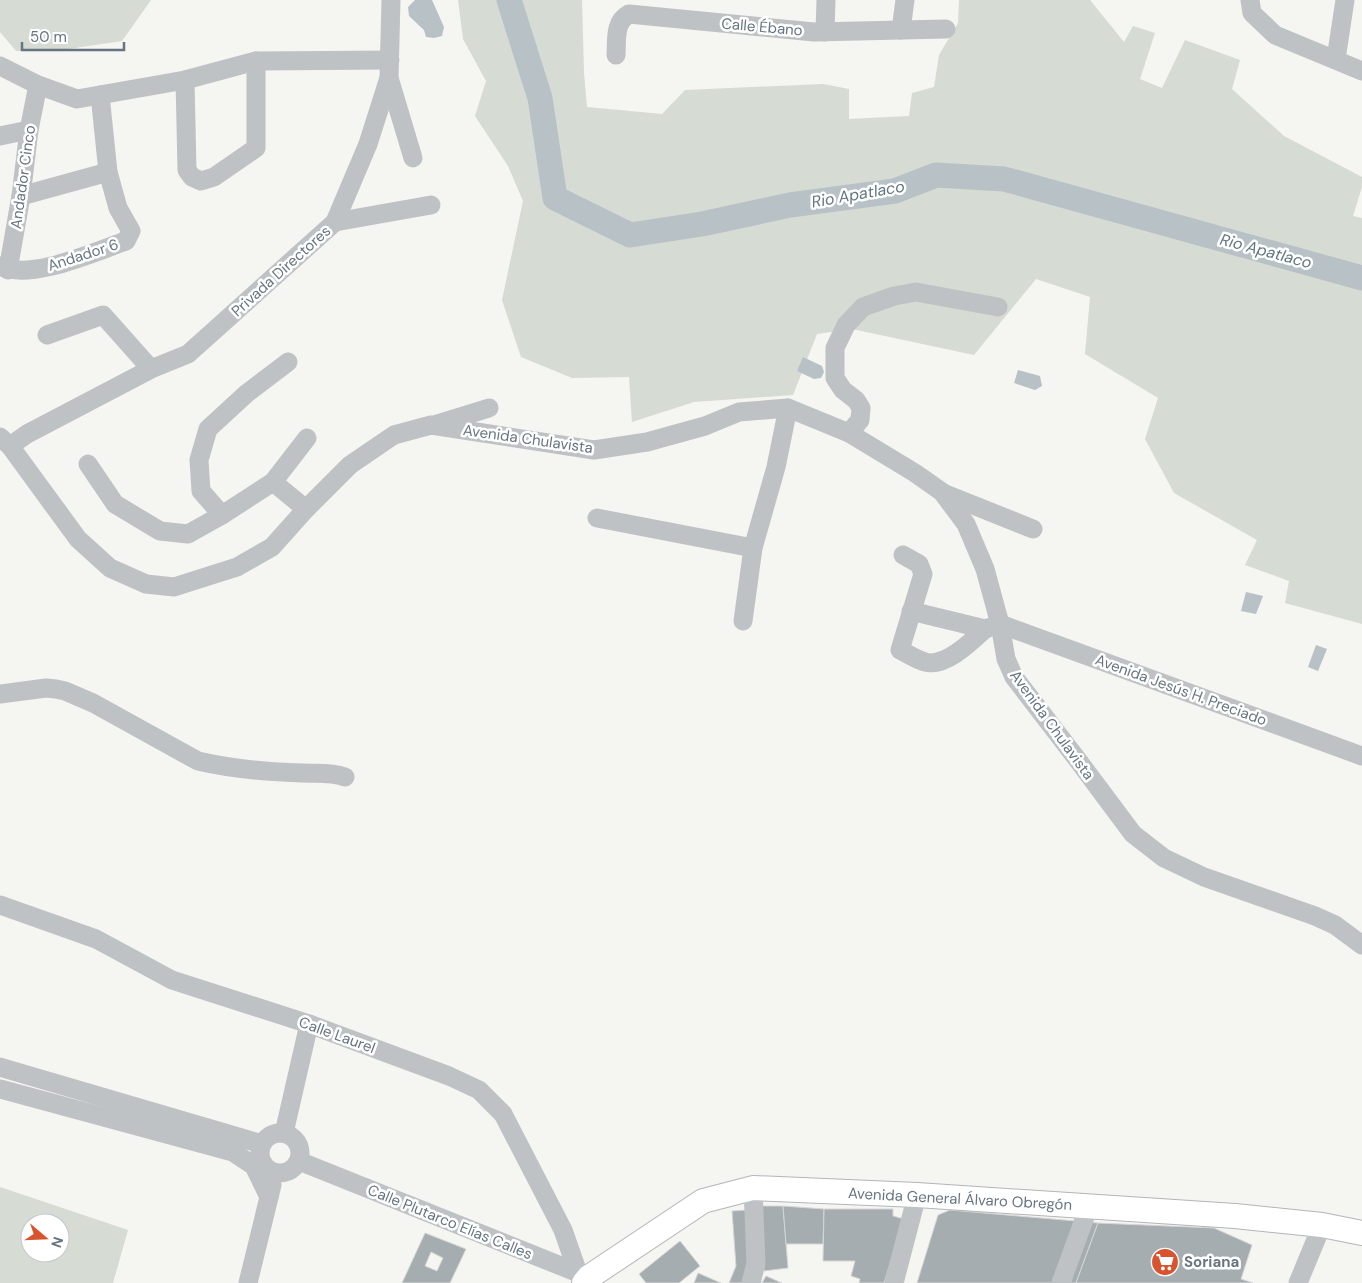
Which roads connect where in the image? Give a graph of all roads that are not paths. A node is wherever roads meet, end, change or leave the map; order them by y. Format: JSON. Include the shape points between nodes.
{"nodes":[{"id":1,"x":391,"y":0,"type":"edge"},
{"id":2,"x":826,"y":0,"type":"edge"},
{"id":3,"x":905,"y":0,"type":"edge"},
{"id":4,"x":1345,"y":0,"type":"edge"},
{"id":5,"x":1251,"y":7,"type":"edge"},
{"id":6,"x":946,"y":29,"type":"dead end"},
{"id":7,"x":901,"y":30,"type":"junction"},
{"id":8,"x":825,"y":32,"type":"junction"},
{"id":9,"x":616,"y":55,"type":"dead end"},
{"id":10,"x":1336,"y":59,"type":"junction"},
{"id":11,"x":256,"y":61,"type":"junction"},
{"id":12,"x":0,"y":66,"type":"edge"},
{"id":13,"x":389,"y":69,"type":"junction"},
{"id":14,"x":1362,"y":71,"type":"edge"},
{"id":15,"x":185,"y":80,"type":"junction"},
{"id":16,"x":38,"y":85,"type":"junction"},
{"id":17,"x":100,"y":95,"type":"junction"},
{"id":18,"x":29,"y":130,"type":"junction"},
{"id":19,"x":0,"y":136,"type":"edge"},
{"id":20,"x":413,"y":158,"type":"dead end"},
{"id":21,"x":108,"y":172,"type":"junction"},
{"id":22,"x":21,"y":196,"type":"junction"},
{"id":23,"x":431,"y":205,"type":"dead end"},
{"id":24,"x":335,"y":222,"type":"junction"},
{"id":25,"x":4,"y":268,"type":"edge"},
{"id":26,"x":998,"y":306,"type":"dead end"},
{"id":27,"x":47,"y":335,"type":"dead end"},
{"id":28,"x":288,"y":362,"type":"dead end"},
{"id":29,"x":151,"y":369,"type":"junction"},
{"id":30,"x":490,"y":408,"type":"dead end"},
{"id":31,"x":788,"y":408,"type":"junction"},
{"id":32,"x":431,"y":425,"type":"junction"},
{"id":33,"x":849,"y":433,"type":"junction"},
{"id":34,"x":307,"y":438,"type":"dead end"},
{"id":35,"x":5,"y":442,"type":"edge"},
{"id":36,"x":88,"y":464,"type":"dead end"},
{"id":37,"x":273,"y":482,"type":"junction"},
{"id":38,"x":942,"y":492,"type":"junction"},
{"id":39,"x":306,"y":509,"type":"junction"},
{"id":40,"x":222,"y":515,"type":"junction"},
{"id":41,"x":597,"y":518,"type":"dead end"},
{"id":42,"x":1033,"y":529,"type":"dead end"},
{"id":43,"x":753,"y":548,"type":"junction"},
{"id":44,"x":903,"y":555,"type":"dead end"},
{"id":45,"x":911,"y":611,"type":"junction"},
{"id":46,"x":743,"y":621,"type":"dead end"},
{"id":47,"x":993,"y":627,"type":"junction"},
{"id":48,"x":0,"y":694,"type":"edge"},
{"id":49,"x":1362,"y":756,"type":"edge"},
{"id":50,"x":344,"y":777,"type":"dead end"},
{"id":51,"x":0,"y":905,"type":"edge"},
{"id":52,"x":1362,"y":945,"type":"edge"},
{"id":53,"x":309,"y":1024,"type":"junction"},
{"id":54,"x":0,"y":1067,"type":"edge"},
{"id":55,"x":0,"y":1090,"type":"edge"},
{"id":56,"x":284,"y":1133,"type":"junction"},
{"id":57,"x":262,"y":1144,"type":"junction"},
{"id":58,"x":299,"y":1161,"type":"junction"},
{"id":59,"x":276,"y":1173,"type":"junction"},
{"id":60,"x":753,"y":1188,"type":"junction"},
{"id":61,"x":917,"y":1195,"type":"junction"},
{"id":62,"x":269,"y":1197,"type":"junction"},
{"id":63,"x":1088,"y":1206,"type":"junction"},
{"id":64,"x":1322,"y":1225,"type":"junction"},
{"id":65,"x":1362,"y":1233,"type":"edge"},
{"id":66,"x":588,"y":1279,"type":"edge"},
{"id":67,"x":248,"y":1283,"type":"edge"},
{"id":68,"x":752,"y":1283,"type":"edge"},
{"id":69,"x":894,"y":1283,"type":"edge"},
{"id":70,"x":1061,"y":1283,"type":"edge"},
{"id":71,"x":1298,"y":1283,"type":"edge"}],
"edges":[{"from":1,"to":13,"type":"street","name":"Privada Directores"},
{"from":2,"to":8,"type":"street"},
{"from":3,"to":7,"type":"street"},
{"from":4,"to":10,"type":"street"},
{"from":5,"to":10,"type":"street","via":[[1275,35]]},
{"from":6,"to":7,"type":"street","name":"Calle Ébano"},
{"from":7,"to":8,"type":"street","name":"Calle Ébano"},
{"from":8,"to":9,"type":"street","name":"Calle Ébano","via":[[629,14],[619,24]]},
{"from":10,"to":14,"type":"street"},
{"from":11,"to":13,"type":"street"},
{"from":11,"to":15,"type":"street"},
{"from":11,"to":15,"type":"street","via":[[256,148],[214,177],[201,181],[187,170]]},
{"from":12,"to":16,"type":"street"},
{"from":13,"to":20,"type":"street"},
{"from":13,"to":24,"type":"street","name":"Privada Directores","via":[[368,144]]},
{"from":15,"to":17,"type":"street"},
{"from":16,"to":17,"type":"street","via":[[77,99]]},
{"from":16,"to":18,"type":"street","name":"Andador Cinco"},
{"from":17,"to":21,"type":"street"},
{"from":18,"to":19,"type":"street"},
{"from":18,"to":22,"type":"street","name":"Andador Cinco"},
{"from":21,"to":22,"type":"street"},
{"from":21,"to":25,"type":"street","name":"Andador 6","via":[[118,208],[131,231],[126,241],[46,268]]},
{"from":22,"to":25,"type":"street","name":"Andador Cinco"},
{"from":23,"to":24,"type":"street"},
{"from":24,"to":29,"type":"street","name":"Privada Directores","via":[[188,354]]},
{"from":26,"to":33,"type":"street","via":[[916,292],[864,307],[846,325],[835,348],[835,378],[861,408],[860,420]]},
{"from":27,"to":29,"type":"street","via":[[103,314]]},
{"from":28,"to":40,"type":"street","via":[[208,429],[199,460],[200,491]]},
{"from":29,"to":35,"type":"street","name":"Privada Directores","via":[[27,434]]},
{"from":30,"to":32,"type":"street"},
{"from":31,"to":32,"type":"street","name":"Avenida Chulavista","via":[[739,412],[705,426],[647,442],[594,450]]},
{"from":31,"to":33,"type":"street","name":"Avenida Chulavista"},
{"from":31,"to":43,"type":"street","via":[[776,467]]},
{"from":32,"to":39,"type":"street","name":"Avenida Chulavista","via":[[394,435],[350,465]]},
{"from":33,"to":38,"type":"street","name":"Avenida Chulavista"},
{"from":34,"to":37,"type":"street"},
{"from":35,"to":39,"type":"street","name":"Avenida Chulavista","via":[[78,539],[110,568],[146,584],[174,587],[237,567],[272,547]]},
{"from":36,"to":40,"type":"street","via":[[115,504],[160,531],[188,534]]},
{"from":37,"to":39,"type":"street"},
{"from":37,"to":40,"type":"street"},
{"from":38,"to":42,"type":"street"},
{"from":38,"to":47,"type":"street","name":"Avenida Chulavista","via":[[966,524],[985,569]]},
{"from":41,"to":43,"type":"street"},
{"from":43,"to":46,"type":"street"},
{"from":44,"to":45,"type":"street","via":[[919,564],[923,574]]},
{"from":45,"to":47,"type":"street","name":"Avenida Jesús H. Preciado"},
{"from":45,"to":47,"type":"street","via":[[900,650],[926,663],[942,660],[964,649]]},
{"from":47,"to":49,"type":"street","name":"Avenida Jesús H. Preciado"},
{"from":47,"to":52,"type":"street","name":"Avenida Chulavista","via":[[1014,677],[1133,834],[1164,858],[1204,877],[1316,916],[1335,925]]},
{"from":48,"to":50,"type":"street","via":[[46,688],[65,691],[198,761],[213,765],[302,774],[327,772]]},
{"from":51,"to":53,"type":"street","name":"Calle Laurel","via":[[96,939],[172,980]]},
{"from":53,"to":56,"type":"street"},
{"from":53,"to":66,"type":"street","name":"Calle Laurel","via":[[479,1090],[503,1114]]},
{"from":54,"to":57,"type":"street"},
{"from":55,"to":62,"type":"street","via":[[233,1152],[254,1166]]},
{"from":56,"to":57,"type":"street","via":[[271,1135]]},
{"from":56,"to":58,"type":"street","via":[[295,1138],[300,1149]]},
{"from":57,"to":59,"type":"street","via":[[262,1162]]},
{"from":58,"to":59,"type":"street","via":[[293,1168]]},
{"from":58,"to":66,"type":"street","name":"Calle Plutarco Elías Calles"},
{"from":59,"to":62,"type":"street"},
{"from":60,"to":61,"type":"main road","name":"Avenida General Álvaro Obregón"},
{"from":60,"to":66,"type":"main road","name":"Avenida General Álvaro Obregón","via":[[703,1200]]},
{"from":60,"to":68,"type":"street","via":[[756,1264]]},
{"from":61,"to":63,"type":"main road","name":"Avenida General Álvaro Obregón"},
{"from":61,"to":69,"type":"street"},
{"from":62,"to":67,"type":"street"},
{"from":63,"to":64,"type":"main road","name":"Avenida General Álvaro Obregón"},
{"from":63,"to":70,"type":"street"},
{"from":64,"to":65,"type":"main road","name":"Avenida General Álvaro Obregón"},
{"from":64,"to":71,"type":"street"}]}
